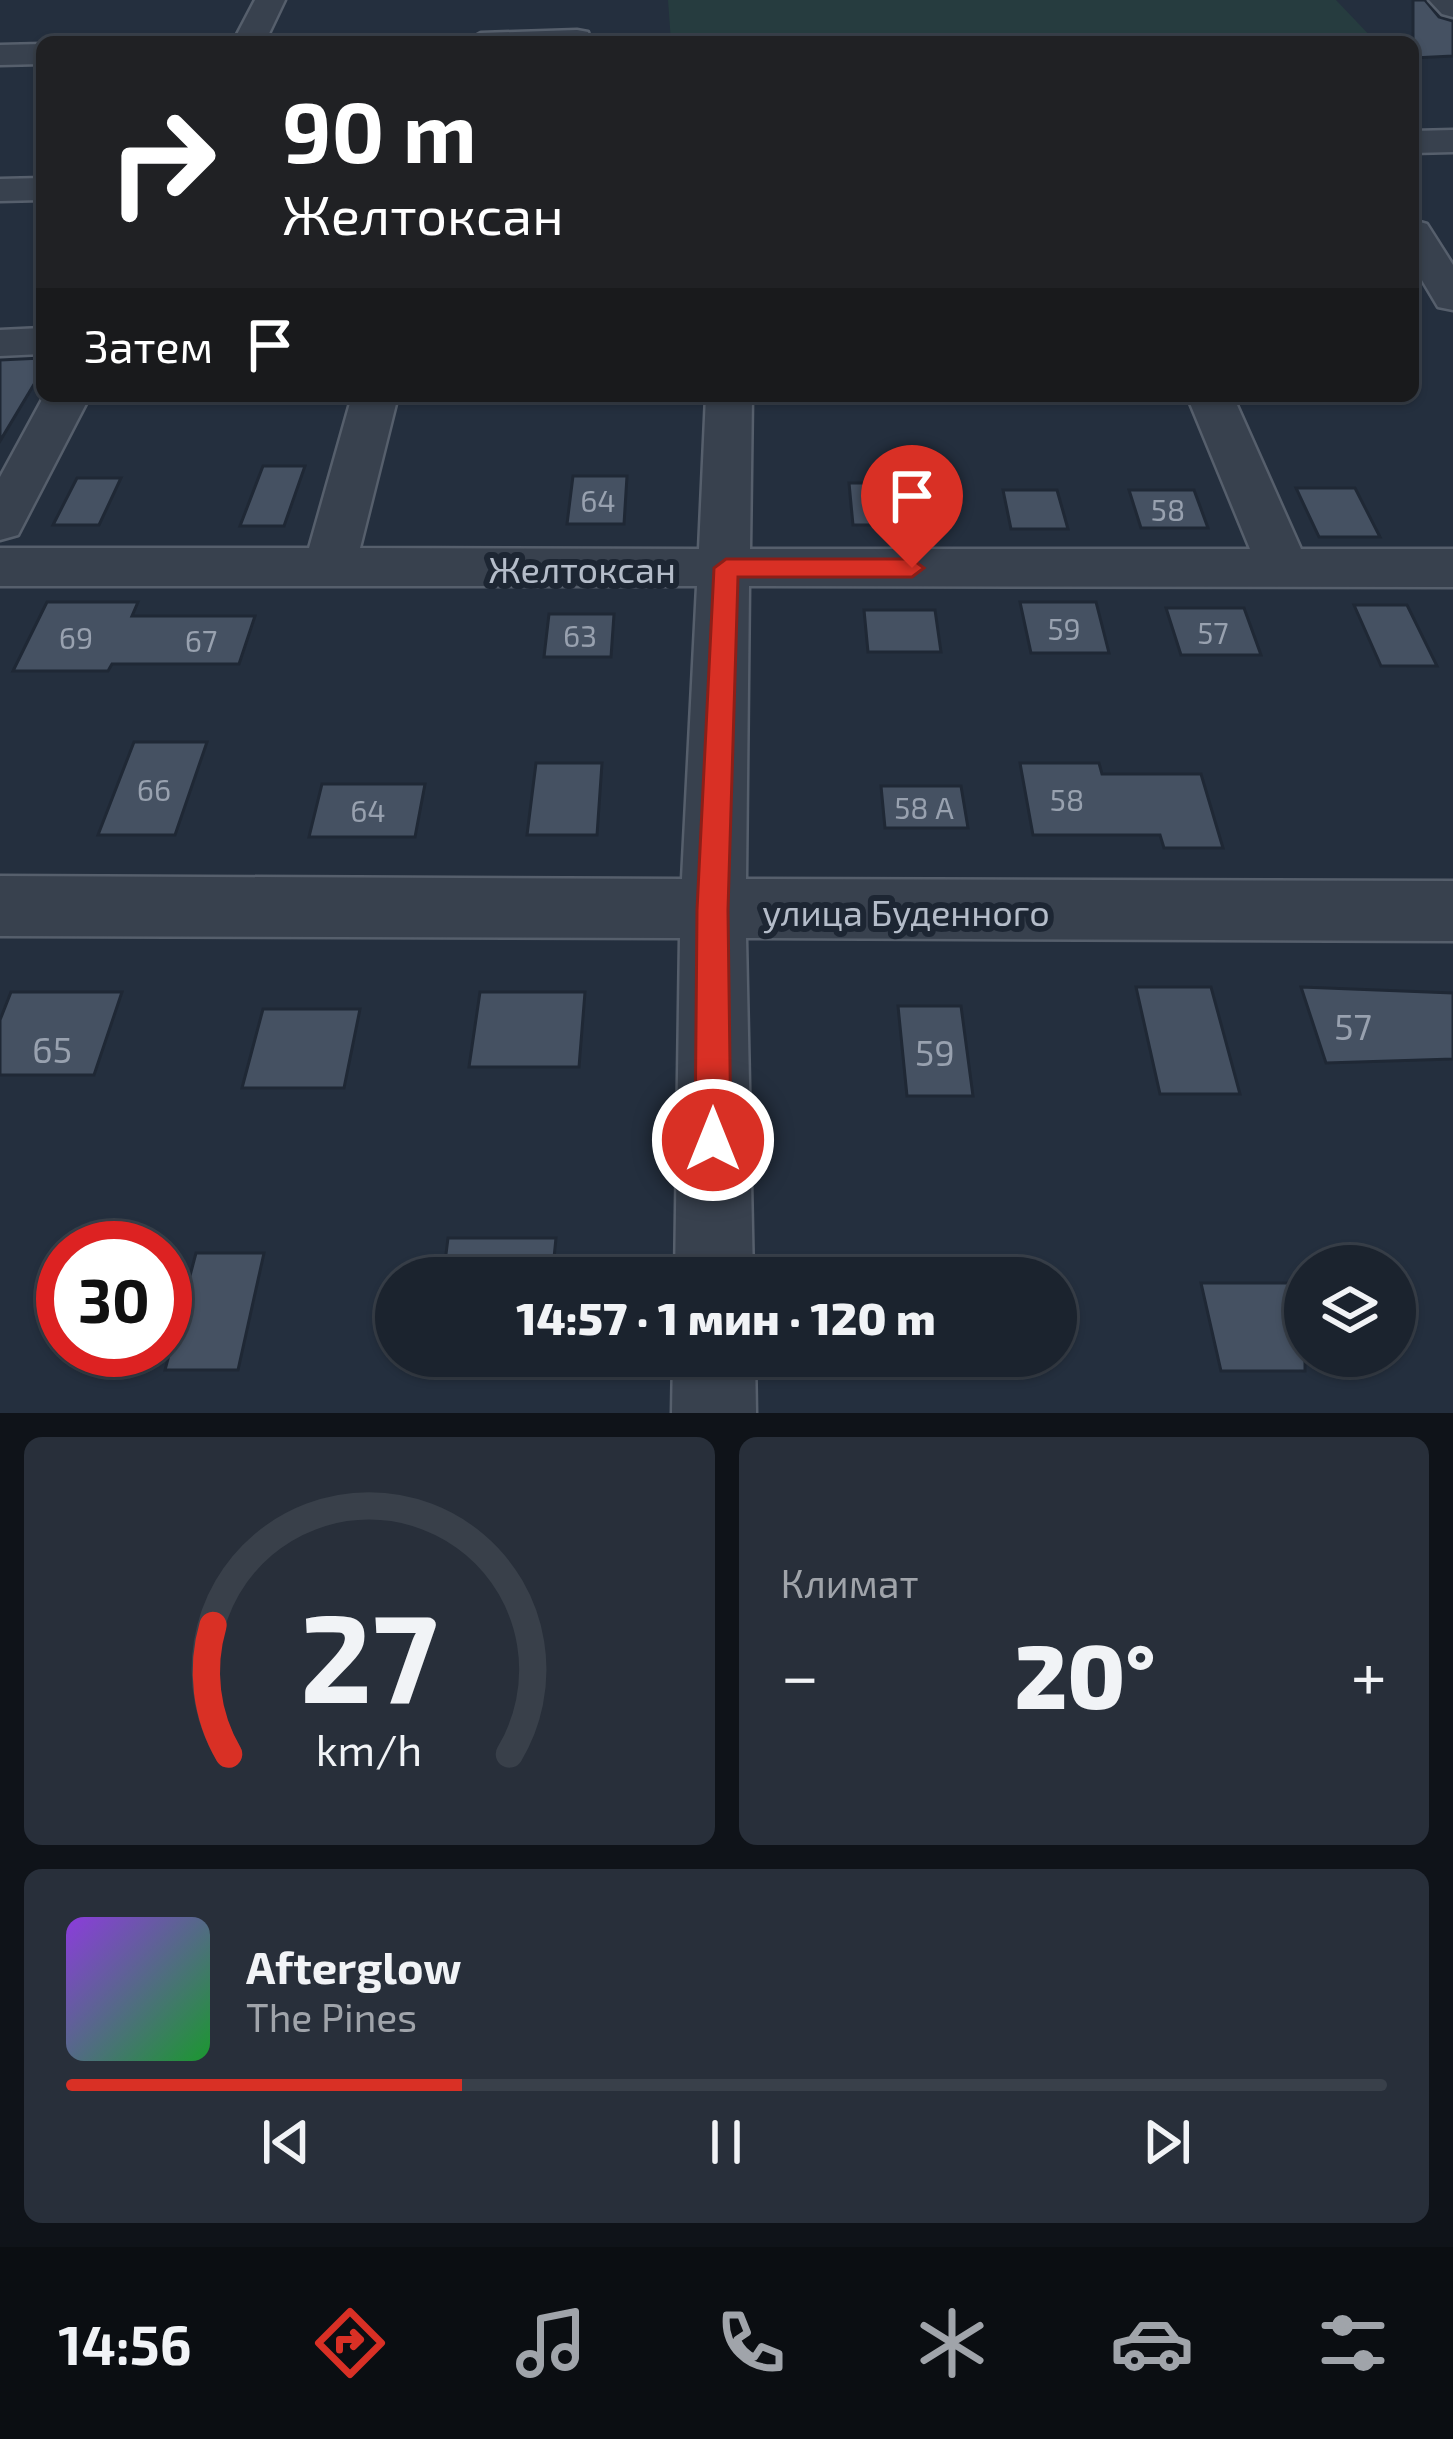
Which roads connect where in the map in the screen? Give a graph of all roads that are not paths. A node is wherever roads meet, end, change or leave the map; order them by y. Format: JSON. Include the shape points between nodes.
{"nodes":[{"id":1,"x":270,"y":0,"type":"edge"},
{"id":2,"x":1444,"y":0,"type":"edge"},
{"id":3,"x":1453,"y":8,"type":"edge"},
{"id":4,"x":252,"y":36,"type":"edge"},
{"id":5,"x":36,"y":54,"type":"edge"},
{"id":6,"x":0,"y":55,"type":"edge"},
{"id":7,"x":1453,"y":141,"type":"edge"},
{"id":8,"x":1419,"y":142,"type":"edge"},
{"id":9,"x":36,"y":189,"type":"edge"},
{"id":10,"x":0,"y":190,"type":"edge"},
{"id":11,"x":1419,"y":242,"type":"edge"},
{"id":12,"x":1453,"y":302,"type":"edge"},
{"id":13,"x":1419,"y":306,"type":"edge"},
{"id":14,"x":36,"y":341,"type":"edge"},
{"id":15,"x":0,"y":343,"type":"edge"},
{"id":16,"x":64,"y":402,"type":"edge"},
{"id":17,"x":374,"y":402,"type":"edge"},
{"id":18,"x":729,"y":402,"type":"edge"},
{"id":19,"x":1213,"y":402,"type":"edge"},
{"id":20,"x":0,"y":522,"type":"edge"},
{"id":21,"x":0,"y":567,"type":"edge"},
{"id":22,"x":726,"y":568,"type":"junction"},
{"id":23,"x":1284,"y":568,"type":"junction"},
{"id":24,"x":1453,"y":568,"type":"edge"},
{"id":25,"x":329,"y":570,"type":"junction"},
{"id":26,"x":0,"y":907,"type":"edge"},
{"id":27,"x":712,"y":910,"type":"junction"},
{"id":28,"x":1453,"y":910,"type":"edge"},
{"id":29,"x":714,"y":1257,"type":"edge"},
{"id":30,"x":714,"y":1377,"type":"edge"},
{"id":31,"x":714,"y":1413,"type":"edge"}],
"edges":[{"from":1,"to":4,"type":"street"},
{"from":2,"to":3,"type":"street"},
{"from":5,"to":6,"type":"street"},
{"from":7,"to":8,"type":"street"},
{"from":9,"to":10,"type":"street"},
{"from":11,"to":12,"type":"street"},
{"from":12,"to":13,"type":"street"},
{"from":14,"to":15,"type":"street"},
{"from":16,"to":20,"type":"street"},
{"from":17,"to":25,"type":"street"},
{"from":18,"to":22,"type":"street"},
{"from":19,"to":23,"type":"street"},
{"from":21,"to":25,"type":"street","name":"Желтоксан"},
{"from":22,"to":23,"type":"street","name":"Желтоксан"},
{"from":22,"to":25,"type":"street","name":"Желтоксан"},
{"from":22,"to":27,"type":"street"},
{"from":23,"to":24,"type":"street","name":"Желтоксан"},
{"from":26,"to":27,"type":"street","name":"улица Буденного"},
{"from":27,"to":28,"type":"street","name":"улица Буденного"},
{"from":27,"to":29,"type":"street"},
{"from":30,"to":31,"type":"street"}]}
